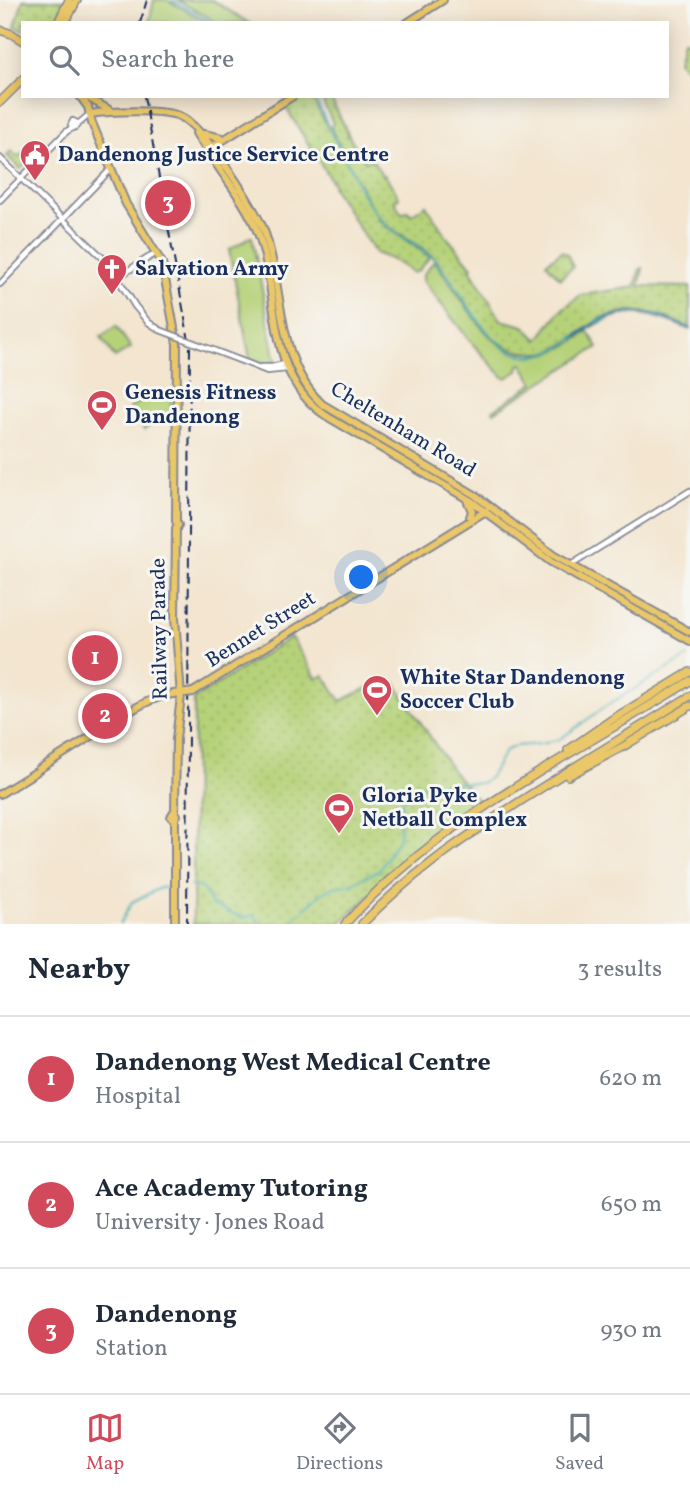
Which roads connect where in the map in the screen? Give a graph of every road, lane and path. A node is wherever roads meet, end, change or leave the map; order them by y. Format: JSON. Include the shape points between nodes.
{"nodes":[{"id":1,"x":69,"y":0,"type":"edge"},
{"id":2,"x":77,"y":0,"type":"edge"},
{"id":3,"x":443,"y":0,"type":"edge"},
{"id":4,"x":67,"y":19,"type":"edge"},
{"id":5,"x":59,"y":21,"type":"edge"},
{"id":6,"x":410,"y":21,"type":"edge"},
{"id":7,"x":0,"y":28,"type":"edge"},
{"id":8,"x":21,"y":36,"type":"edge"},
{"id":9,"x":21,"y":81,"type":"edge"},
{"id":10,"x":21,"y":87,"type":"edge"},
{"id":11,"x":83,"y":98,"type":"edge"},
{"id":12,"x":86,"y":98,"type":"edge"},
{"id":13,"x":288,"y":98,"type":"edge"},
{"id":14,"x":0,"y":102,"type":"edge"},
{"id":15,"x":0,"y":108,"type":"edge"},
{"id":16,"x":108,"y":110,"type":"junction"},
{"id":17,"x":116,"y":112,"type":"junction"},
{"id":18,"x":90,"y":114,"type":"junction"},
{"id":19,"x":196,"y":130,"type":"junction"},
{"id":20,"x":98,"y":134,"type":"junction"},
{"id":21,"x":225,"y":137,"type":"junction"},
{"id":22,"x":210,"y":147,"type":"junction"},
{"id":23,"x":0,"y":158,"type":"edge"},
{"id":24,"x":112,"y":168,"type":"junction"},
{"id":25,"x":22,"y":179,"type":"junction"},
{"id":26,"x":0,"y":200,"type":"edge"},
{"id":27,"x":62,"y":219,"type":"junction"},
{"id":28,"x":156,"y":253,"type":"junction"},
{"id":29,"x":118,"y":278,"type":"junction"},
{"id":30,"x":1,"y":282,"type":"edge"},
{"id":31,"x":288,"y":365,"type":"junction"},
{"id":32,"x":441,"y":479,"type":"junction"},
{"id":33,"x":690,"y":491,"type":"edge"},
{"id":34,"x":467,"y":498,"type":"junction"},
{"id":35,"x":484,"y":510,"type":"junction"},
{"id":36,"x":467,"y":520,"type":"junction"},
{"id":37,"x":568,"y":568,"type":"junction"},
{"id":38,"x":690,"y":632,"type":"edge"},
{"id":39,"x":690,"y":641,"type":"edge"},
{"id":40,"x":690,"y":673,"type":"edge"},
{"id":41,"x":690,"y":681,"type":"edge"},
{"id":42,"x":187,"y":693,"type":"junction"},
{"id":43,"x":690,"y":696,"type":"edge"},
{"id":44,"x":690,"y":706,"type":"edge"},
{"id":45,"x":543,"y":771,"type":"junction"},
{"id":46,"x":0,"y":794,"type":"edge"},
{"id":47,"x":530,"y":795,"type":"junction"},
{"id":48,"x":175,"y":924,"type":"edge"},
{"id":49,"x":345,"y":924,"type":"edge"},
{"id":50,"x":362,"y":924,"type":"edge"}],
"edges":[{"from":1,"to":5,"type":"highway"},
{"from":2,"to":4,"type":"highway"},
{"from":3,"to":6,"type":"main road"},
{"from":7,"to":8,"type":"highway"},
{"from":9,"to":14,"type":"highway"},
{"from":10,"to":15,"type":"highway"},
{"from":11,"to":18,"type":"main road"},
{"from":12,"to":16,"type":"main road"},
{"from":13,"to":21,"type":"main road"},
{"from":16,"to":17,"type":"main road","name":"Cheltenham Road"},
{"from":16,"to":18,"type":"main road","name":"Cheltenham Road"},
{"from":17,"to":18,"type":"main road","name":"Cheltenham Road"},
{"from":17,"to":19,"type":"main road","name":"Cheltenham Road","via":[[176,115]]},
{"from":18,"to":20,"type":"main road"},
{"from":18,"to":20,"type":"main road"},
{"from":18,"to":25,"type":"street"},
{"from":19,"to":21,"type":"main road"},
{"from":19,"to":22,"type":"main road","name":"Cheltenham Road"},
{"from":20,"to":24,"type":"main road"},
{"from":21,"to":22,"type":"main road"},
{"from":22,"to":31,"type":"main road","name":"Cheltenham Road","via":[[259,227]]},
{"from":23,"to":25,"type":"street"},
{"from":24,"to":27,"type":"street"},
{"from":24,"to":28,"type":"main road","via":[[127,206]]},
{"from":25,"to":26,"type":"street"},
{"from":25,"to":27,"type":"street"},
{"from":27,"to":29,"type":"street"},
{"from":27,"to":30,"type":"street"},
{"from":28,"to":29,"type":"street"},
{"from":28,"to":42,"type":"main road","name":"Railway Parade","via":[[162,264],[175,356],[176,618]]},
{"from":29,"to":31,"type":"street","bridge":true,"via":[[135,306],[160,330],[257,366]]},
{"from":31,"to":32,"type":"main road","name":"Cheltenham Road","via":[[302,393],[323,414]]},
{"from":32,"to":34,"type":"main road","name":"Cheltenham Road"},
{"from":32,"to":35,"type":"main road","name":"Cheltenham Road"},
{"from":33,"to":37,"type":"street"},
{"from":34,"to":35,"type":"main road","name":"Cheltenham Road"},
{"from":34,"to":36,"type":"main road","via":[[472,511]]},
{"from":35,"to":36,"type":"main road","name":"Bennet Street"},
{"from":35,"to":37,"type":"main road","name":"Cheltenham Road"},
{"from":35,"to":37,"type":"main road","name":"Cheltenham Road","via":[[548,560]]},
{"from":36,"to":42,"type":"main road","name":"Bennet Street"},
{"from":37,"to":38,"type":"main road","name":"Cheltenham Road"},
{"from":37,"to":39,"type":"main road","name":"Cheltenham Road"},
{"from":40,"to":45,"type":"highway","via":[[611,720]]},
{"from":41,"to":45,"type":"highway"},
{"from":42,"to":46,"type":"main road","name":"Bennet Street","via":[[144,702]]},
{"from":42,"to":48,"type":"main road","name":"Railway Parade","via":[[176,745]]},
{"from":43,"to":47,"type":"highway"},
{"from":44,"to":47,"type":"highway"},
{"from":45,"to":49,"type":"highway","via":[[411,861]]},
{"from":47,"to":50,"type":"highway","via":[[437,857]]}]}
